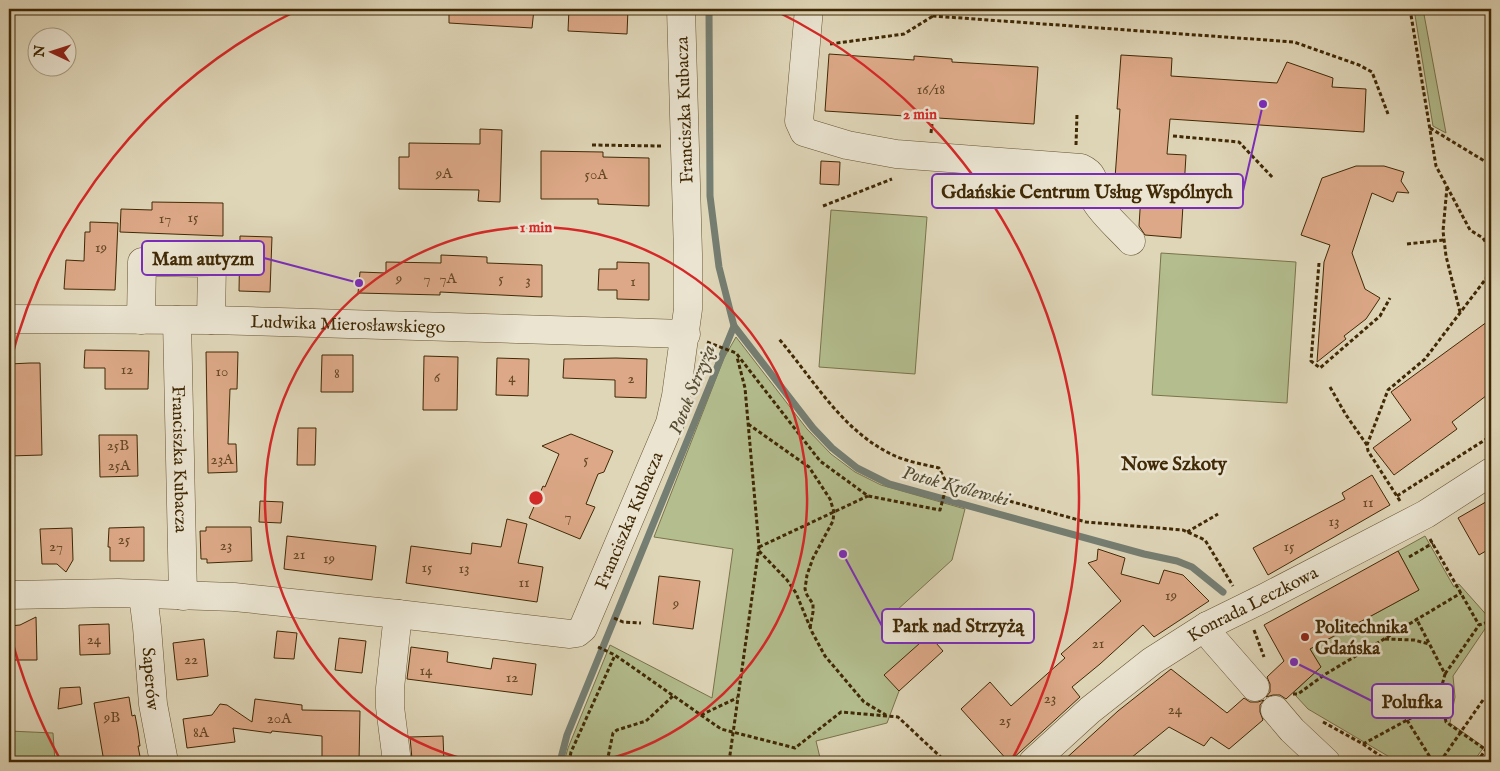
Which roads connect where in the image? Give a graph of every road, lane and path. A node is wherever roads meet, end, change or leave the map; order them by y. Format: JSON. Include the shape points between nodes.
{"nodes":[{"id":1,"x":680,"y":9,"type":"edge"},
{"id":2,"x":809,"y":9,"type":"edge"},
{"id":3,"x":934,"y":9,"type":"edge"},
{"id":4,"x":1410,"y":9,"type":"edge"},
{"id":5,"x":933,"y":16,"type":"junction"},
{"id":6,"x":828,"y":44,"type":"dead end"},
{"id":7,"x":1077,"y":114,"type":"dead end"},
{"id":8,"x":1388,"y":114,"type":"dead end"},
{"id":9,"x":1430,"y":127,"type":"junction"},
{"id":10,"x":1173,"y":136,"type":"dead end"},
{"id":11,"x":592,"y":145,"type":"dead end"},
{"id":12,"x":665,"y":146,"type":"dead end"},
{"id":13,"x":1076,"y":147,"type":"dead end"},
{"id":14,"x":1491,"y":165,"type":"edge"},
{"id":15,"x":1273,"y":178,"type":"dead end"},
{"id":16,"x":1447,"y":186,"type":"junction"},
{"id":17,"x":1444,"y":240,"type":"junction"},
{"id":18,"x":1131,"y":241,"type":"dead end"},
{"id":19,"x":1407,"y":244,"type":"dead end"},
{"id":20,"x":1491,"y":252,"type":"edge"},
{"id":21,"x":1319,"y":263,"type":"dead end"},
{"id":22,"x":1491,"y":272,"type":"edge"},
{"id":23,"x":1390,"y":298,"type":"dead end"},
{"id":24,"x":1460,"y":312,"type":"junction"},
{"id":25,"x":9,"y":319,"type":"edge"},
{"id":26,"x":141,"y":320,"type":"junction"},
{"id":27,"x":177,"y":320,"type":"junction"},
{"id":28,"x":211,"y":320,"type":"junction"},
{"id":29,"x":686,"y":334,"type":"junction"},
{"id":30,"x":779,"y":339,"type":"dead end"},
{"id":31,"x":719,"y":346,"type":"dead end"},
{"id":32,"x":734,"y":352,"type":"junction"},
{"id":33,"x":1330,"y":388,"type":"dead end"},
{"id":34,"x":748,"y":424,"type":"junction"},
{"id":35,"x":1491,"y":436,"type":"edge"},
{"id":36,"x":1367,"y":445,"type":"junction"},
{"id":37,"x":1491,"y":472,"type":"edge"},
{"id":38,"x":947,"y":484,"type":"junction"},
{"id":39,"x":868,"y":496,"type":"junction"},
{"id":40,"x":1397,"y":496,"type":"junction"},
{"id":41,"x":1402,"y":504,"type":"dead end"},
{"id":42,"x":834,"y":512,"type":"junction"},
{"id":43,"x":1218,"y":514,"type":"dead end"},
{"id":44,"x":1186,"y":532,"type":"junction"},
{"id":45,"x":1429,"y":536,"type":"dead end"},
{"id":46,"x":1433,"y":543,"type":"junction"},
{"id":47,"x":759,"y":549,"type":"junction"},
{"id":48,"x":1409,"y":557,"type":"dead end"},
{"id":49,"x":1461,"y":592,"type":"junction"},
{"id":50,"x":9,"y":595,"type":"edge"},
{"id":51,"x":143,"y":595,"type":"junction"},
{"id":52,"x":183,"y":596,"type":"junction"},
{"id":53,"x":1246,"y":607,"type":"junction"},
{"id":54,"x":398,"y":614,"type":"junction"},
{"id":55,"x":1491,"y":617,"type":"edge"},
{"id":56,"x":1416,"y":618,"type":"junction"},
{"id":57,"x":623,"y":622,"type":"dead end"},
{"id":58,"x":641,"y":623,"type":"dead end"},
{"id":59,"x":1479,"y":625,"type":"junction"},
{"id":60,"x":1207,"y":626,"type":"junction"},
{"id":61,"x":810,"y":628,"type":"junction"},
{"id":62,"x":1384,"y":640,"type":"junction"},
{"id":63,"x":1429,"y":644,"type":"junction"},
{"id":64,"x":1445,"y":674,"type":"junction"},
{"id":65,"x":1261,"y":676,"type":"joint"},
{"id":66,"x":673,"y":696,"type":"junction"},
{"id":67,"x":737,"y":698,"type":"junction"},
{"id":68,"x":1483,"y":700,"type":"dead end"},
{"id":69,"x":1282,"y":703,"type":"joint"},
{"id":70,"x":1444,"y":712,"type":"dead end"},
{"id":71,"x":700,"y":715,"type":"junction"},
{"id":72,"x":886,"y":716,"type":"junction"},
{"id":73,"x":1407,"y":720,"type":"junction"},
{"id":74,"x":1322,"y":722,"type":"dead end"},
{"id":75,"x":1460,"y":733,"type":"junction"},
{"id":76,"x":732,"y":734,"type":"junction"},
{"id":77,"x":1491,"y":742,"type":"edge"},
{"id":78,"x":1362,"y":744,"type":"junction"},
{"id":79,"x":1486,"y":750,"type":"junction"},
{"id":80,"x":164,"y":762,"type":"edge"},
{"id":81,"x":397,"y":762,"type":"edge"},
{"id":82,"x":569,"y":762,"type":"edge"},
{"id":83,"x":577,"y":762,"type":"edge"},
{"id":84,"x":607,"y":762,"type":"edge"},
{"id":85,"x":729,"y":762,"type":"edge"},
{"id":86,"x":946,"y":762,"type":"edge"},
{"id":87,"x":1033,"y":762,"type":"edge"},
{"id":88,"x":1326,"y":762,"type":"edge"},
{"id":89,"x":1389,"y":762,"type":"edge"},
{"id":90,"x":1433,"y":762,"type":"edge"},
{"id":91,"x":1440,"y":762,"type":"edge"},
{"id":92,"x":1477,"y":762,"type":"edge"}],
"edges":[{"from":1,"to":29,"type":"street","name":"Franciszka Kubacza","via":[[688,254]]},
{"from":2,"to":18,"type":"street","via":[[799,121],[804,132],[847,145],[896,154],[1081,168],[1092,176],[1095,200]]},
{"from":3,"to":5,"type":"path"},
{"from":4,"to":9,"type":"path"},
{"from":5,"to":6,"type":"path","via":[[904,34]]},
{"from":5,"to":8,"type":"path","via":[[1294,42],[1372,72]]},
{"from":7,"to":13,"type":"path"},
{"from":9,"to":14,"type":"path"},
{"from":9,"to":16,"type":"path","via":[[1436,166]]},
{"from":10,"to":15,"type":"path","via":[[1239,142]]},
{"from":11,"to":12,"type":"path"},
{"from":16,"to":17,"type":"path"},
{"from":16,"to":20,"type":"path","via":[[1470,230],[1483,238]]},
{"from":17,"to":19,"type":"path"},
{"from":17,"to":24,"type":"path"},
{"from":21,"to":23,"type":"path","via":[[1311,361],[1320,368],[1380,316]]},
{"from":22,"to":24,"type":"path"},
{"from":24,"to":36,"type":"path","via":[[1425,359],[1388,390]]},
{"from":25,"to":26,"type":"street","name":"Ludwika Mierosławskiego"},
{"from":26,"to":27,"type":"street","name":"Ludwika Mierosławskiego"},
{"from":26,"to":28,"type":"street","via":[[142,262],[212,263]]},
{"from":27,"to":28,"type":"street","name":"Ludwika Mierosławskiego"},
{"from":27,"to":52,"type":"street","name":"Franciszka Kubacza"},
{"from":28,"to":29,"type":"street","name":"Ludwika Mierosławskiego"},
{"from":29,"to":54,"type":"street","name":"Franciszka Kubacza","via":[[670,423],[583,628],[570,634]]},
{"from":30,"to":38,"type":"path","via":[[840,415],[856,430],[893,455],[939,468]]},
{"from":31,"to":32,"type":"path"},
{"from":32,"to":34,"type":"path","via":[[745,388]]},
{"from":32,"to":39,"type":"path","via":[[820,461]]},
{"from":33,"to":36,"type":"path"},
{"from":34,"to":42,"type":"path","via":[[809,467],[830,499]]},
{"from":34,"to":47,"type":"path"},
{"from":35,"to":40,"type":"path"},
{"from":36,"to":40,"type":"path"},
{"from":37,"to":53,"type":"street","name":"Konrada Leczkowa","via":[[1426,514]]},
{"from":38,"to":39,"type":"path","via":[[940,510]]},
{"from":38,"to":44,"type":"path","via":[[1086,522]]},
{"from":39,"to":42,"type":"path"},
{"from":40,"to":41,"type":"path"},
{"from":42,"to":47,"type":"path"},
{"from":42,"to":61,"type":"path","via":[[833,521],[807,575],[805,589],[813,604]]},
{"from":43,"to":44,"type":"path"},
{"from":44,"to":53,"type":"path","via":[[1205,540]]},
{"from":45,"to":46,"type":"path"},
{"from":46,"to":48,"type":"path"},
{"from":46,"to":49,"type":"path"},
{"from":47,"to":61,"type":"path","via":[[796,593]]},
{"from":47,"to":67,"type":"path"},
{"from":49,"to":56,"type":"path"},
{"from":49,"to":59,"type":"path"},
{"from":50,"to":51,"type":"street","name":"Franciszka Kubacza"},
{"from":51,"to":52,"type":"street","name":"Franciszka Kubacza"},
{"from":51,"to":80,"type":"street","name":"Saperów","via":[[153,704]]},
{"from":52,"to":54,"type":"street","name":"Franciszka Kubacza","via":[[234,597]]},
{"from":53,"to":60,"type":"street","name":"Konrada Leczkowa"},
{"from":53,"to":65,"type":"path"},
{"from":54,"to":81,"type":"street","via":[[390,688]]},
{"from":55,"to":59,"type":"path"},
{"from":56,"to":62,"type":"path"},
{"from":56,"to":63,"type":"path"},
{"from":57,"to":58,"type":"path"},
{"from":59,"to":64,"type":"path"},
{"from":60,"to":65,"type":"street","via":[[1213,639]]},
{"from":60,"to":87,"type":"street","name":"Konrada Leczkowa","via":[[1152,660]]},
{"from":61,"to":72,"type":"path","via":[[825,656],[864,702]]},
{"from":62,"to":63,"type":"path","via":[[1414,640]]},
{"from":62,"to":69,"type":"path"},
{"from":63,"to":64,"type":"path"},
{"from":64,"to":73,"type":"path","via":[[1433,706]]},
{"from":66,"to":71,"type":"path"},
{"from":66,"to":82,"type":"path","via":[[615,655]]},
{"from":66,"to":84,"type":"path","via":[[646,721],[613,733]]},
{"from":67,"to":71,"type":"path"},
{"from":67,"to":76,"type":"path"},
{"from":68,"to":75,"type":"path"},
{"from":69,"to":88,"type":"street","via":[[1292,730]]},
{"from":70,"to":75,"type":"path","via":[[1446,722]]},
{"from":71,"to":76,"type":"path"},
{"from":72,"to":76,"type":"path","via":[[841,712],[796,748]]},
{"from":72,"to":86,"type":"path","via":[[898,717]]},
{"from":73,"to":78,"type":"path"},
{"from":73,"to":90,"type":"path"},
{"from":74,"to":78,"type":"path"},
{"from":75,"to":79,"type":"path"},
{"from":75,"to":91,"type":"path"},
{"from":76,"to":85,"type":"path"},
{"from":77,"to":79,"type":"path"},
{"from":78,"to":89,"type":"path"},
{"from":79,"to":92,"type":"path"},
{"from":82,"to":83,"type":"path"}]}
